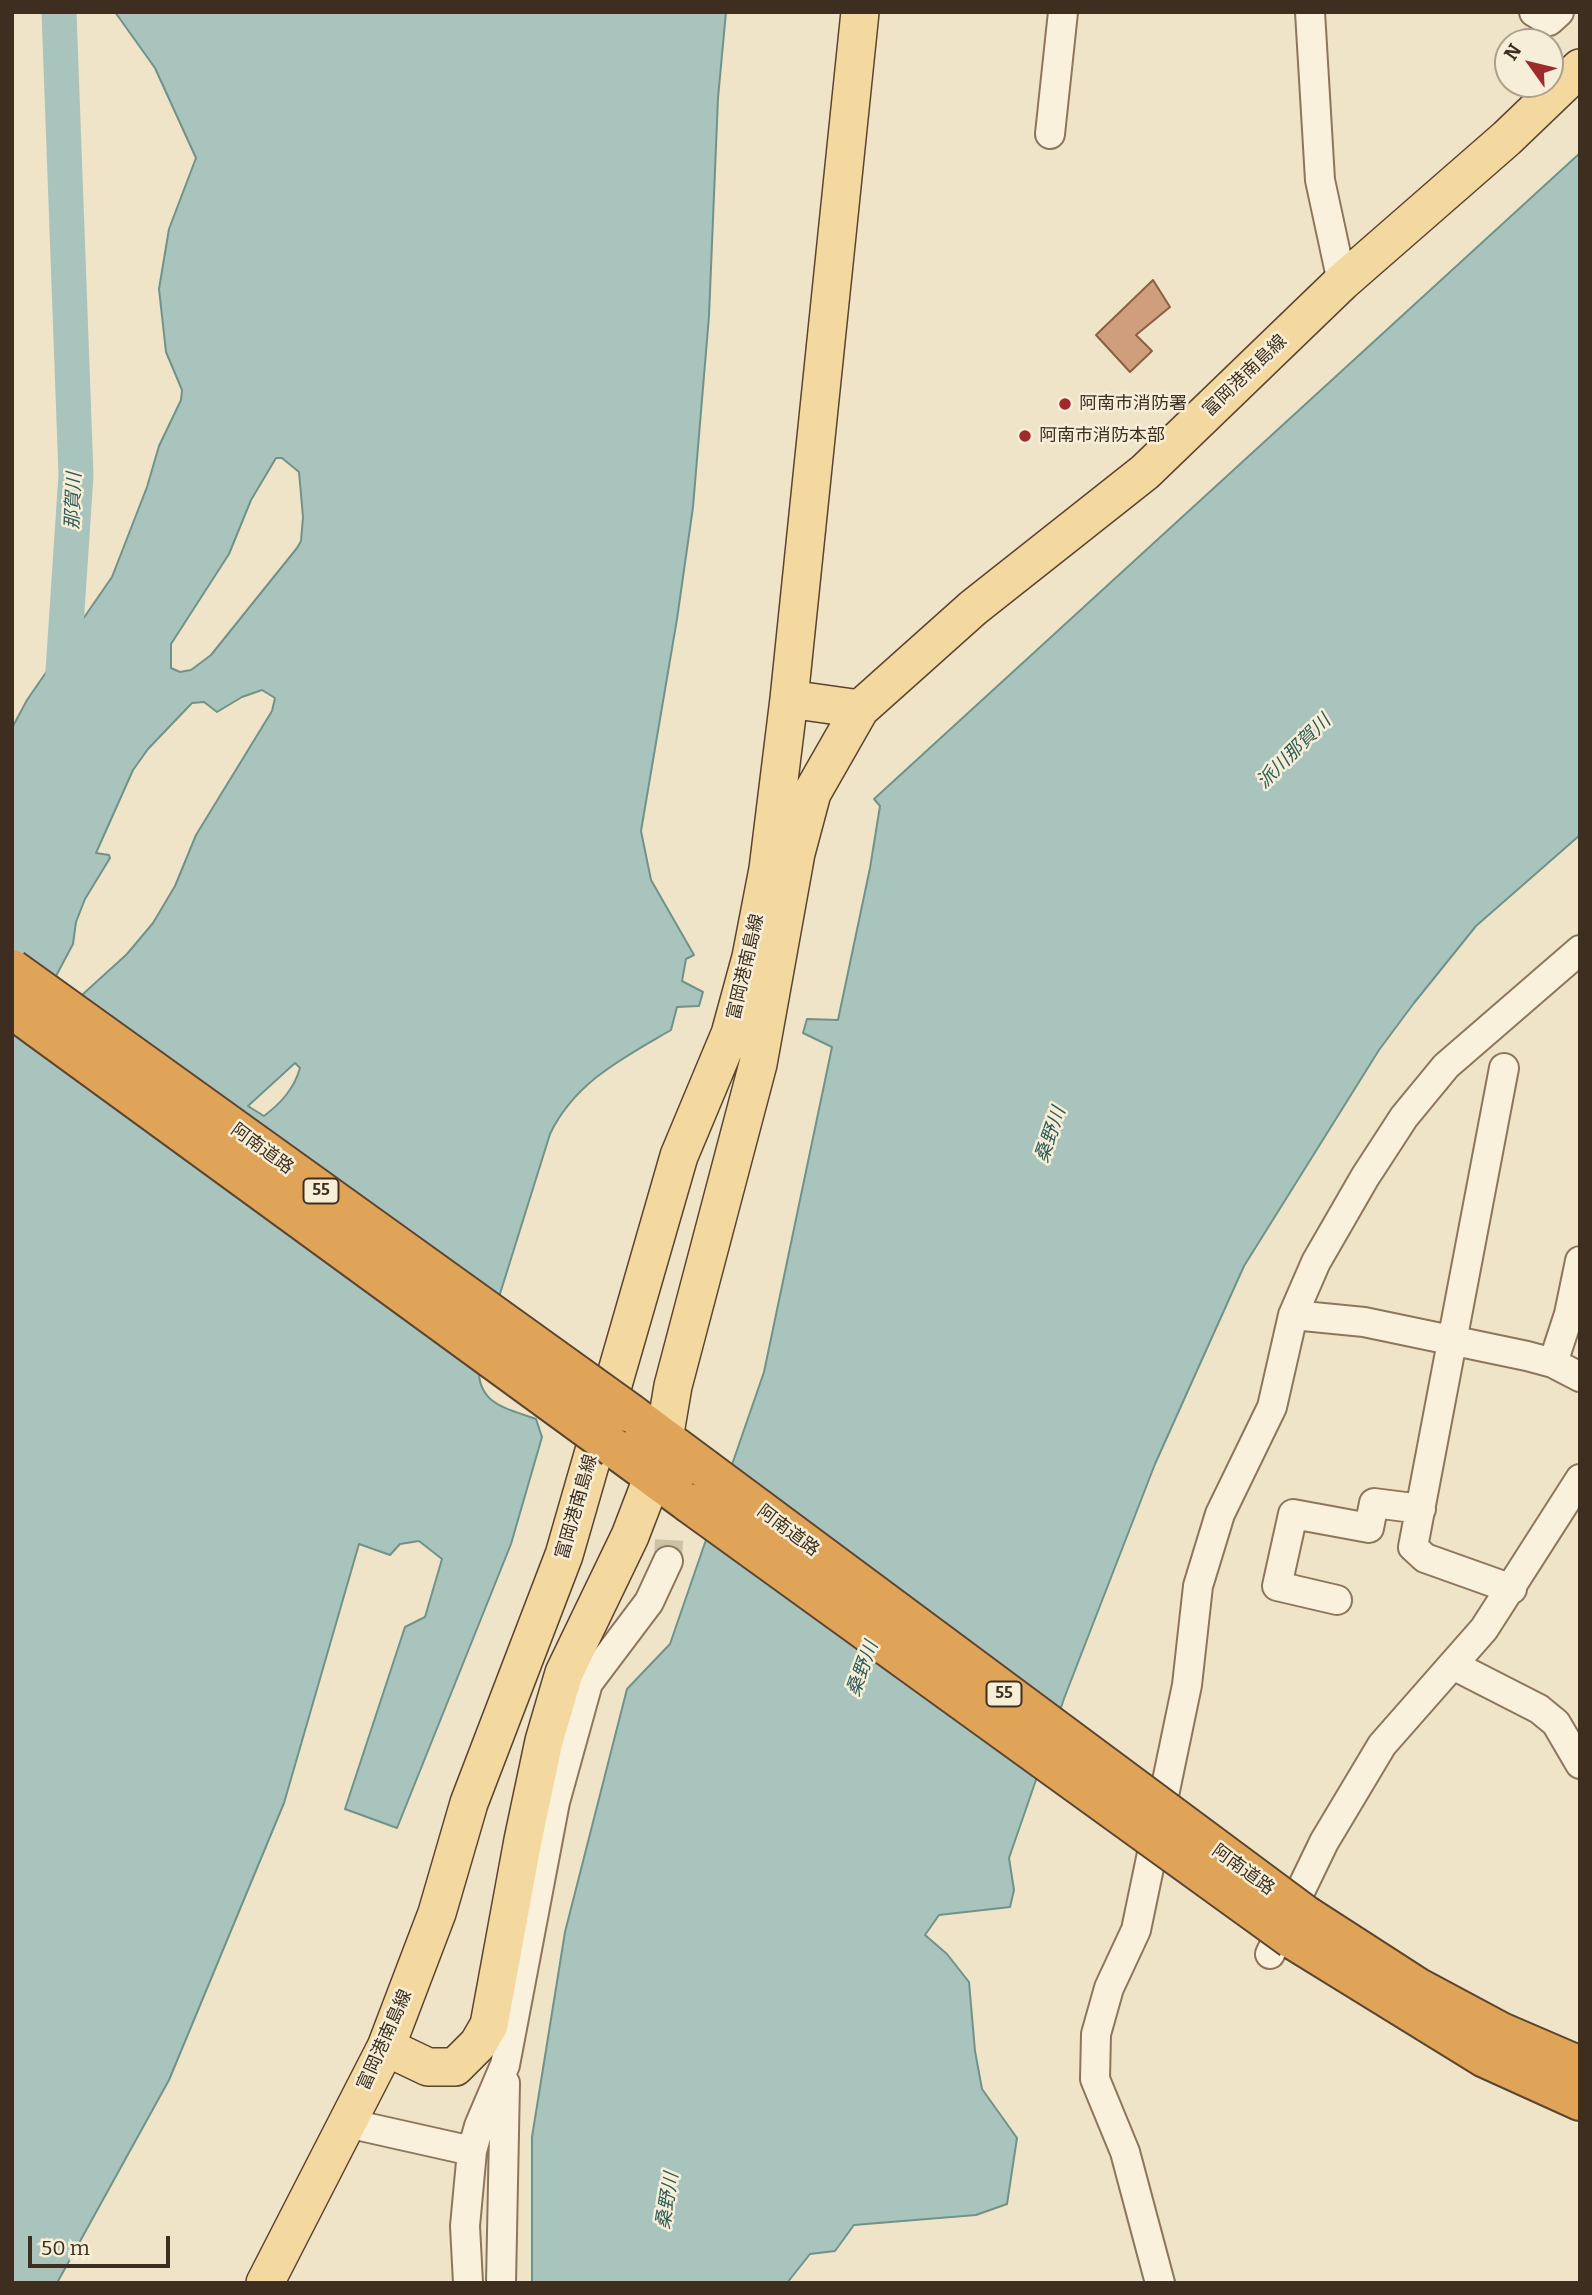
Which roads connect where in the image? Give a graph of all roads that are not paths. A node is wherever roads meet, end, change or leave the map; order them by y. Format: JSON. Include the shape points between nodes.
{"nodes":[{"id":1,"x":860,"y":12,"type":"edge"},
{"id":2,"x":1063,"y":12,"type":"edge"},
{"id":3,"x":1310,"y":12,"type":"edge"},
{"id":4,"x":1534,"y":12,"type":"edge"},
{"id":5,"x":1559,"y":12,"type":"edge"},
{"id":6,"x":1580,"y":68,"type":"edge"},
{"id":7,"x":1050,"y":134,"type":"dead end"},
{"id":8,"x":1342,"y":282,"type":"junction"},
{"id":9,"x":789,"y":699,"type":"junction"},
{"id":10,"x":860,"y":709,"type":"junction"},
{"id":11,"x":1580,"y":950,"type":"edge"},
{"id":12,"x":12,"y":969,"type":"edge"},
{"id":13,"x":12,"y":1009,"type":"edge"},
{"id":14,"x":1504,"y":1068,"type":"dead end"},
{"id":15,"x":1580,"y":1261,"type":"edge"},
{"id":16,"x":1293,"y":1315,"type":"junction"},
{"id":17,"x":1455,"y":1340,"type":"junction"},
{"id":18,"x":1553,"y":1363,"type":"junction"},
{"id":19,"x":1580,"y":1377,"type":"edge"},
{"id":20,"x":664,"y":1439,"type":"junction"},
{"id":21,"x":653,"y":1476,"type":"junction"},
{"id":22,"x":1580,"y":1479,"type":"edge"},
{"id":23,"x":1421,"y":1509,"type":"junction"},
{"id":24,"x":668,"y":1561,"type":"tunnel mouth"},
{"id":25,"x":1512,"y":1589,"type":"junction"},
{"id":26,"x":1337,"y":1600,"type":"dead end"},
{"id":27,"x":1453,"y":1665,"type":"junction"},
{"id":28,"x":1580,"y":1764,"type":"edge"},
{"id":29,"x":1289,"y":1937,"type":"junction"},
{"id":30,"x":386,"y":2047,"type":"junction"},
{"id":31,"x":505,"y":2065,"type":"junction"},
{"id":32,"x":1580,"y":2066,"type":"edge"},
{"id":33,"x":1580,"y":2101,"type":"edge"},
{"id":34,"x":346,"y":2123,"type":"junction"},
{"id":35,"x":472,"y":2151,"type":"junction"},
{"id":36,"x":265,"y":2283,"type":"edge"},
{"id":37,"x":468,"y":2283,"type":"edge"},
{"id":38,"x":501,"y":2283,"type":"edge"},
{"id":39,"x":1160,"y":2283,"type":"edge"}],
"edges":[{"from":1,"to":9,"type":"main road","name":"富岡港南島線"},
{"from":2,"to":7,"type":"street"},
{"from":3,"to":8,"type":"street","via":[[1320,180]]},
{"from":4,"to":5,"type":"street","via":[[1549,22]]},
{"from":6,"to":8,"type":"main road","name":"富岡港南島線"},
{"from":8,"to":10,"type":"main road","name":"富岡港南島線","via":[[1145,472],[973,608]]},
{"from":9,"to":10,"type":"main road"},
{"from":9,"to":30,"type":"main road","name":"富岡港南島線","via":[[768,869],[730,1034],[679,1156],[564,1555],[469,1803],[437,1913]]},
{"from":10,"to":20,"type":"main road","name":"富岡港南島線","via":[[812,793],[802,829],[758,1064],[673,1386]]},
{"from":11,"to":16,"type":"street","via":[[1446,1066],[1404,1117],[1316,1262]]},
{"from":12,"to":20,"type":"highway","name":"阿南道路","number":"55","bridge":true},
{"from":13,"to":21,"type":"highway","name":"阿南道路","number":"55","bridge":true},
{"from":14,"to":17,"type":"street"},
{"from":15,"to":18,"type":"street"},
{"from":16,"to":17,"type":"street","via":[[1364,1322]]},
{"from":16,"to":39,"type":"street","via":[[1272,1407],[1220,1514],[1198,1586],[1187,1685],[1136,1930],[1109,1988],[1096,2034],[1094,2078],[1125,2152]]},
{"from":17,"to":18,"type":"street"},
{"from":17,"to":23,"type":"street"},
{"from":18,"to":19,"type":"street"},
{"from":20,"to":29,"type":"highway","name":"阿南道路","number":"55","bridge":true},
{"from":21,"to":29,"type":"highway","name":"阿南道路","number":"55","bridge":true},
{"from":21,"to":30,"type":"main road","via":[[630,1536],[564,1673],[544,1741],[489,2025],[455,2067],[428,2067]]},
{"from":22,"to":25,"type":"street"},
{"from":23,"to":25,"type":"street","via":[[1413,1547],[1425,1558]]},
{"from":23,"to":26,"type":"street","via":[[1374,1503],[1369,1528],[1293,1514],[1277,1586]]},
{"from":24,"to":31,"type":"street","via":[[649,1602],[588,1683],[555,1802]]},
{"from":25,"to":27,"type":"street"},
{"from":27,"to":28,"type":"street","via":[[1548,1716]]},
{"from":27,"to":29,"type":"street","via":[[1382,1745],[1324,1842]]},
{"from":29,"to":32,"type":"highway","name":"阿南道路","number":"55","via":[[1417,1987],[1501,2032]]},
{"from":29,"to":33,"type":"highway","name":"阿南道路","number":"55","via":[[1485,2058]]},
{"from":30,"to":34,"type":"main road","name":"富岡港南島線"},
{"from":31,"to":35,"type":"street"},
{"from":31,"to":38,"type":"street"},
{"from":34,"to":35,"type":"street"},
{"from":34,"to":36,"type":"main road","name":"富岡港南島線"},
{"from":35,"to":37,"type":"street","via":[[465,2227]]}]}
